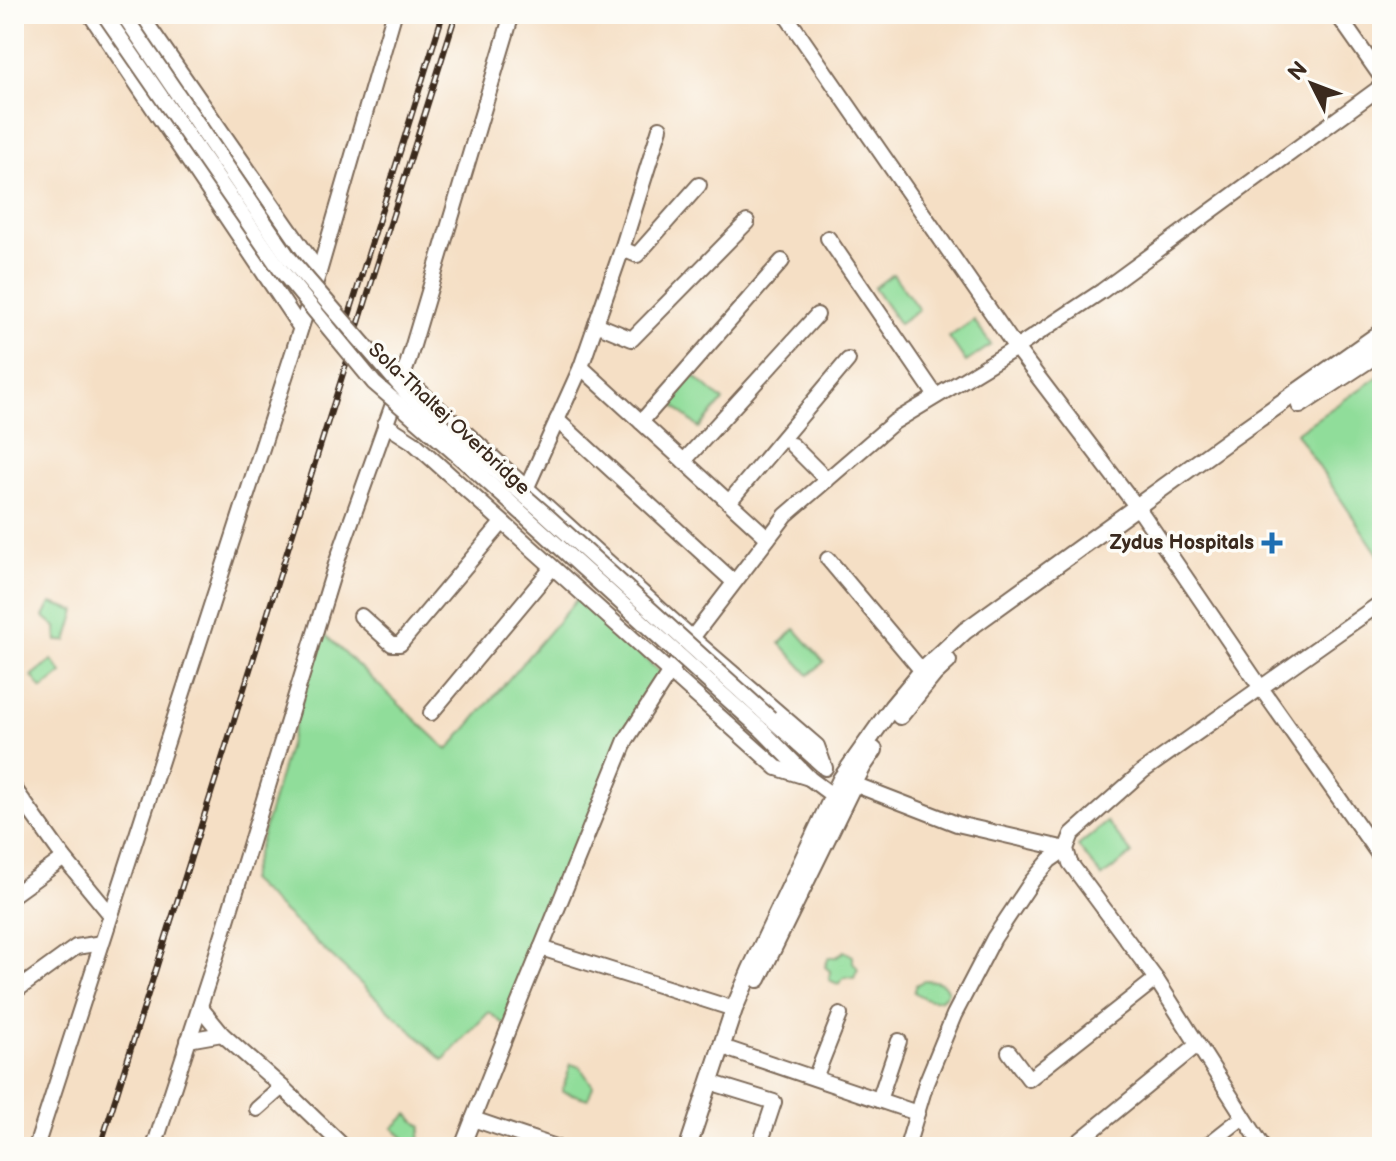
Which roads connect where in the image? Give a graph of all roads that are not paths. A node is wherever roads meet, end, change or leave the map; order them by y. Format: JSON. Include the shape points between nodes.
{"nodes":[{"id":1,"x":90,"y":14,"type":"edge"},
{"id":2,"x":104,"y":14,"type":"edge"},
{"id":3,"x":123,"y":14,"type":"edge"},
{"id":4,"x":140,"y":14,"type":"edge"},
{"id":5,"x":394,"y":14,"type":"edge"},
{"id":6,"x":512,"y":14,"type":"edge"},
{"id":7,"x":1337,"y":14,"type":"edge"},
{"id":8,"x":793,"y":17,"type":"edge"},
{"id":9,"x":1382,"y":78,"type":"edge"},
{"id":10,"x":1382,"y":86,"type":"edge"},
{"id":11,"x":660,"y":128,"type":"dead end"},
{"id":12,"x":699,"y":185,"type":"dead end"},
{"id":13,"x":747,"y":222,"type":"dead end"},
{"id":14,"x":828,"y":238,"type":"dead end"},
{"id":15,"x":622,"y":249,"type":"junction"},
{"id":16,"x":782,"y":261,"type":"dead end"},
{"id":17,"x":319,"y":272,"type":"junction"},
{"id":18,"x":817,"y":315,"type":"dead end"},
{"id":19,"x":596,"y":324,"type":"junction"},
{"id":20,"x":300,"y":327,"type":"junction"},
{"id":21,"x":1382,"y":332,"type":"edge"},
{"id":22,"x":1016,"y":348,"type":"junction"},
{"id":23,"x":1382,"y":351,"type":"edge"},
{"id":24,"x":848,"y":360,"type":"dead end"},
{"id":25,"x":581,"y":367,"type":"junction"},
{"id":26,"x":403,"y":376,"type":"junction"},
{"id":27,"x":936,"y":396,"type":"junction"},
{"id":28,"x":557,"y":420,"type":"junction"},
{"id":29,"x":641,"y":422,"type":"junction"},
{"id":30,"x":385,"y":424,"type":"junction"},
{"id":31,"x":792,"y":445,"type":"dead end"},
{"id":32,"x":684,"y":461,"type":"junction"},
{"id":33,"x":827,"y":480,"type":"junction"},
{"id":34,"x":527,"y":487,"type":"junction"},
{"id":35,"x":729,"y":502,"type":"junction"},
{"id":36,"x":1140,"y":511,"type":"junction"},
{"id":37,"x":502,"y":523,"type":"junction"},
{"id":38,"x":768,"y":538,"type":"junction"},
{"id":39,"x":828,"y":559,"type":"dead end"},
{"id":40,"x":552,"y":568,"type":"junction"},
{"id":41,"x":734,"y":582,"type":"junction"},
{"id":42,"x":1382,"y":602,"type":"edge"},
{"id":43,"x":361,"y":616,"type":"dead end"},
{"id":44,"x":692,"y":638,"type":"junction"},
{"id":45,"x":922,"y":671,"type":"junction"},
{"id":46,"x":670,"y":673,"type":"junction"},
{"id":47,"x":1261,"y":688,"type":"junction"},
{"id":48,"x":431,"y":713,"type":"dead end"},
{"id":49,"x":766,"y":724,"type":"junction"},
{"id":50,"x":825,"y":768,"type":"junction"},
{"id":51,"x":809,"y":778,"type":"junction"},
{"id":52,"x":847,"y":781,"type":"junction"},
{"id":53,"x":14,"y":788,"type":"edge"},
{"id":54,"x":838,"y":800,"type":"junction"},
{"id":55,"x":1066,"y":849,"type":"junction"},
{"id":56,"x":64,"y":858,"type":"junction"},
{"id":57,"x":1382,"y":859,"type":"edge"},
{"id":58,"x":14,"y":894,"type":"edge"},
{"id":59,"x":110,"y":914,"type":"junction"},
{"id":60,"x":102,"y":943,"type":"junction"},
{"id":61,"x":541,"y":948,"type":"junction"},
{"id":62,"x":1156,"y":979,"type":"junction"},
{"id":63,"x":14,"y":992,"type":"edge"},
{"id":64,"x":200,"y":1007,"type":"junction"},
{"id":65,"x":734,"y":1009,"type":"junction"},
{"id":66,"x":840,"y":1015,"type":"dead end"},
{"id":67,"x":222,"y":1034,"type":"junction"},
{"id":68,"x":188,"y":1040,"type":"junction"},
{"id":69,"x":899,"y":1041,"type":"dead end"},
{"id":70,"x":1197,"y":1045,"type":"junction"},
{"id":71,"x":731,"y":1050,"type":"junction"},
{"id":72,"x":1009,"y":1052,"type":"dead end"},
{"id":73,"x":815,"y":1078,"type":"junction"},
{"id":74,"x":719,"y":1085,"type":"junction"},
{"id":75,"x":282,"y":1087,"type":"junction"},
{"id":76,"x":879,"y":1100,"type":"junction"},
{"id":77,"x":257,"y":1109,"type":"dead end"},
{"id":78,"x":917,"y":1113,"type":"junction"},
{"id":79,"x":1243,"y":1117,"type":"junction"},
{"id":80,"x":473,"y":1119,"type":"junction"},
{"id":81,"x":1077,"y":1143,"type":"dead end"},
{"id":82,"x":36,"y":1147,"type":"edge"},
{"id":83,"x":154,"y":1147,"type":"edge"},
{"id":84,"x":344,"y":1147,"type":"edge"},
{"id":85,"x":462,"y":1147,"type":"edge"},
{"id":86,"x":556,"y":1147,"type":"edge"},
{"id":87,"x":688,"y":1147,"type":"edge"},
{"id":88,"x":699,"y":1147,"type":"edge"},
{"id":89,"x":759,"y":1147,"type":"edge"},
{"id":90,"x":907,"y":1147,"type":"edge"},
{"id":91,"x":1205,"y":1147,"type":"edge"},
{"id":92,"x":1263,"y":1147,"type":"edge"}],
"edges":[{"from":1,"to":20,"type":"street"},
{"from":2,"to":49,"type":"street","name":"Sola-Thaltej Overbridge","bridge":true,"via":[[280,269],[374,383]]},
{"from":3,"to":49,"type":"street","name":"Sola-Thaltej Overbridge","bridge":true,"via":[[289,258],[407,394],[543,512]]},
{"from":4,"to":17,"type":"street"},
{"from":5,"to":17,"type":"street"},
{"from":6,"to":26,"type":"street"},
{"from":7,"to":9,"type":"street"},
{"from":8,"to":22,"type":"street"},
{"from":10,"to":22,"type":"street"},
{"from":11,"to":15,"type":"street"},
{"from":12,"to":15,"type":"street","via":[[637,255]]},
{"from":13,"to":19,"type":"street","via":[[632,339]]},
{"from":14,"to":27,"type":"street"},
{"from":15,"to":19,"type":"street"},
{"from":16,"to":29,"type":"street"},
{"from":17,"to":20,"type":"street"},
{"from":18,"to":32,"type":"street"},
{"from":19,"to":25,"type":"street"},
{"from":20,"to":59,"type":"street"},
{"from":21,"to":36,"type":"main road"},
{"from":22,"to":27,"type":"street"},
{"from":22,"to":36,"type":"street"},
{"from":23,"to":36,"type":"main road"},
{"from":24,"to":35,"type":"street"},
{"from":25,"to":28,"type":"street"},
{"from":25,"to":29,"type":"street"},
{"from":26,"to":30,"type":"street"},
{"from":26,"to":34,"type":"street"},
{"from":27,"to":33,"type":"street","via":[[894,422]]},
{"from":28,"to":34,"type":"street"},
{"from":28,"to":41,"type":"street"},
{"from":29,"to":32,"type":"street"},
{"from":30,"to":37,"type":"street","via":[[413,442]]},
{"from":30,"to":64,"type":"street","via":[[337,561]]},
{"from":31,"to":33,"type":"street"},
{"from":32,"to":35,"type":"street"},
{"from":33,"to":38,"type":"street"},
{"from":34,"to":44,"type":"street"},
{"from":35,"to":38,"type":"street"},
{"from":36,"to":45,"type":"main road","via":[[965,631]]},
{"from":36,"to":47,"type":"street"},
{"from":36,"to":52,"type":"main road","via":[[934,674]]},
{"from":37,"to":40,"type":"street"},
{"from":37,"to":43,"type":"street","via":[[400,644],[392,644]]},
{"from":38,"to":41,"type":"street"},
{"from":39,"to":45,"type":"street"},
{"from":40,"to":46,"type":"street"},
{"from":40,"to":48,"type":"street"},
{"from":41,"to":44,"type":"street"},
{"from":42,"to":47,"type":"street"},
{"from":44,"to":46,"type":"street"},
{"from":44,"to":50,"type":"street","via":[[817,746]]},
{"from":45,"to":52,"type":"main road","via":[[892,707]]},
{"from":46,"to":51,"type":"street","via":[[777,768]]},
{"from":46,"to":61,"type":"street","via":[[626,740]]},
{"from":47,"to":55,"type":"street","via":[[1143,771],[1072,834]]},
{"from":47,"to":57,"type":"street"},
{"from":49,"to":50,"type":"street"},
{"from":49,"to":51,"type":"street"},
{"from":50,"to":52,"type":"street"},
{"from":51,"to":54,"type":"street"},
{"from":52,"to":54,"type":"main road"},
{"from":52,"to":55,"type":"street","via":[[957,824]]},
{"from":53,"to":56,"type":"street"},
{"from":54,"to":65,"type":"main road"},
{"from":54,"to":71,"type":"main road"},
{"from":55,"to":62,"type":"street","via":[[1070,863]]},
{"from":55,"to":78,"type":"street","via":[[1032,881],[994,938],[954,1015]]},
{"from":56,"to":58,"type":"street"},
{"from":56,"to":59,"type":"street"},
{"from":59,"to":60,"type":"street"},
{"from":60,"to":63,"type":"street","via":[[76,947]]},
{"from":60,"to":82,"type":"street"},
{"from":61,"to":65,"type":"street"},
{"from":61,"to":80,"type":"street"},
{"from":62,"to":70,"type":"street"},
{"from":62,"to":72,"type":"street","via":[[1029,1079]]},
{"from":64,"to":67,"type":"street"},
{"from":64,"to":68,"type":"street"},
{"from":65,"to":87,"type":"main road"},
{"from":66,"to":73,"type":"street"},
{"from":67,"to":68,"type":"street"},
{"from":67,"to":75,"type":"street"},
{"from":68,"to":83,"type":"street"},
{"from":69,"to":76,"type":"street"},
{"from":70,"to":79,"type":"street"},
{"from":70,"to":81,"type":"street"},
{"from":71,"to":73,"type":"street"},
{"from":71,"to":74,"type":"main road"},
{"from":73,"to":76,"type":"street"},
{"from":74,"to":88,"type":"main road"},
{"from":74,"to":89,"type":"street","via":[[774,1102]]},
{"from":75,"to":77,"type":"street"},
{"from":75,"to":84,"type":"street"},
{"from":76,"to":78,"type":"street"},
{"from":78,"to":90,"type":"street"},
{"from":79,"to":91,"type":"street"},
{"from":79,"to":92,"type":"street"},
{"from":80,"to":85,"type":"street"},
{"from":80,"to":86,"type":"street"}]}
